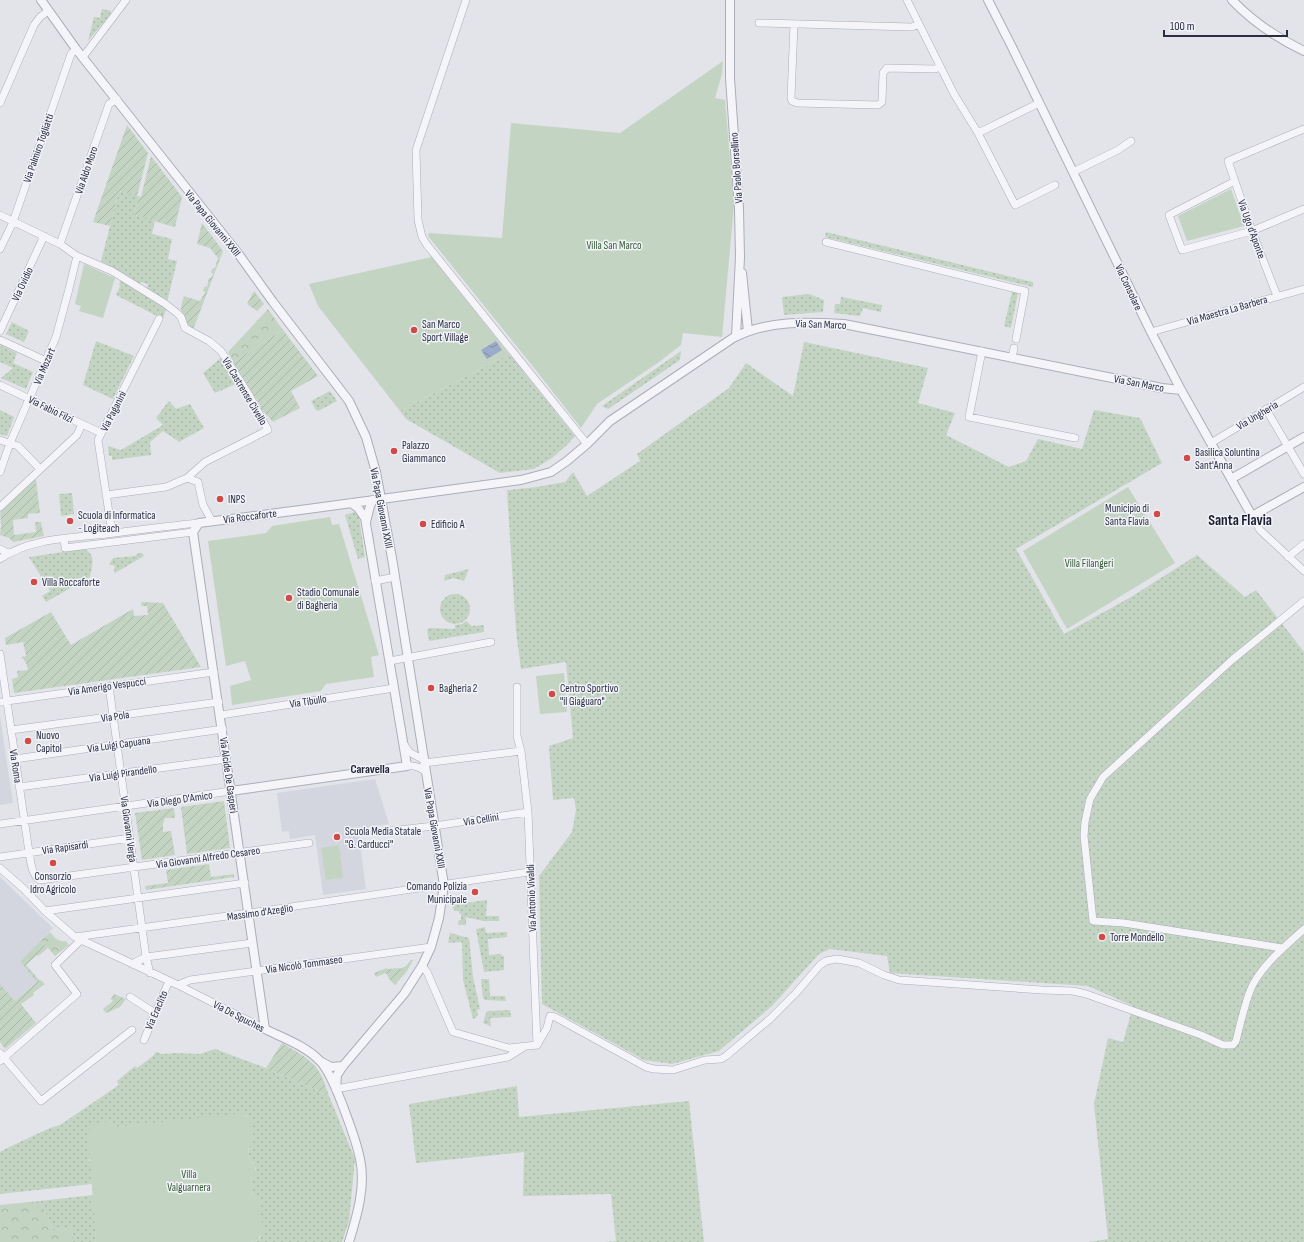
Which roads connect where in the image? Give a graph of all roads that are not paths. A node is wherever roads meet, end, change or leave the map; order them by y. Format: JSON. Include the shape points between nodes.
{"nodes":[{"id":1,"x":41,"y":0,"type":"edge"},
{"id":2,"x":126,"y":0,"type":"edge"},
{"id":3,"x":466,"y":0,"type":"edge"},
{"id":4,"x":730,"y":0,"type":"edge"},
{"id":5,"x":907,"y":0,"type":"edge"},
{"id":6,"x":988,"y":0,"type":"edge"},
{"id":7,"x":1232,"y":0,"type":"edge"},
{"id":8,"x":48,"y":11,"type":"junction"},
{"id":9,"x":758,"y":23,"type":"dead end"},
{"id":10,"x":794,"y":24,"type":"junction"},
{"id":11,"x":919,"y":24,"type":"junction"},
{"id":12,"x":76,"y":49,"type":"junction"},
{"id":13,"x":1304,"y":51,"type":"edge"},
{"id":14,"x":83,"y":57,"type":"junction"},
{"id":15,"x":940,"y":67,"type":"junction"},
{"id":16,"x":117,"y":99,"type":"junction"},
{"id":17,"x":0,"y":103,"type":"edge"},
{"id":18,"x":1040,"y":104,"type":"junction"},
{"id":19,"x":1304,"y":129,"type":"edge"},
{"id":20,"x":978,"y":134,"type":"junction"},
{"id":21,"x":1130,"y":141,"type":"dead end"},
{"id":22,"x":1073,"y":172,"type":"junction"},
{"id":23,"x":1235,"y":181,"type":"junction"},
{"id":24,"x":1055,"y":185,"type":"dead end"},
{"id":25,"x":1304,"y":209,"type":"edge"},
{"id":26,"x":0,"y":215,"type":"edge"},
{"id":27,"x":13,"y":222,"type":"junction"},
{"id":28,"x":1252,"y":231,"type":"junction"},
{"id":29,"x":44,"y":236,"type":"junction"},
{"id":30,"x":826,"y":242,"type":"dead end"},
{"id":31,"x":60,"y":244,"type":"junction"},
{"id":32,"x":0,"y":249,"type":"edge"},
{"id":33,"x":77,"y":256,"type":"junction"},
{"id":34,"x":740,"y":257,"type":"junction"},
{"id":35,"x":1304,"y":289,"type":"edge"},
{"id":36,"x":1278,"y":296,"type":"junction"},
{"id":37,"x":159,"y":319,"type":"dead end"},
{"id":38,"x":748,"y":331,"type":"junction"},
{"id":39,"x":0,"y":332,"type":"edge"},
{"id":40,"x":1151,"y":332,"type":"junction"},
{"id":41,"x":736,"y":336,"type":"junction"},
{"id":42,"x":1016,"y":339,"type":"dead end"},
{"id":43,"x":0,"y":340,"type":"edge"},
{"id":44,"x":1014,"y":348,"type":"dead end"},
{"id":45,"x":982,"y":352,"type":"junction"},
{"id":46,"x":1012,"y":358,"type":"junction"},
{"id":47,"x":46,"y":360,"type":"junction"},
{"id":48,"x":0,"y":385,"type":"edge"},
{"id":49,"x":1304,"y":387,"type":"edge"},
{"id":50,"x":1181,"y":390,"type":"junction"},
{"id":51,"x":30,"y":399,"type":"junction"},
{"id":52,"x":1266,"y":409,"type":"junction"},
{"id":53,"x":82,"y":424,"type":"junction"},
{"id":54,"x":101,"y":433,"type":"junction"},
{"id":55,"x":1304,"y":437,"type":"edge"},
{"id":56,"x":1075,"y":438,"type":"dead end"},
{"id":57,"x":0,"y":440,"type":"edge"},
{"id":58,"x":10,"y":443,"type":"junction"},
{"id":59,"x":1211,"y":443,"type":"junction"},
{"id":60,"x":587,"y":444,"type":"junction"},
{"id":61,"x":1288,"y":446,"type":"junction"},
{"id":62,"x":40,"y":469,"type":"junction"},
{"id":63,"x":0,"y":472,"type":"edge"},
{"id":64,"x":1304,"y":474,"type":"edge"},
{"id":65,"x":187,"y":478,"type":"junction"},
{"id":66,"x":1231,"y":479,"type":"junction"},
{"id":67,"x":504,"y":482,"type":"joint"},
{"id":68,"x":1304,"y":487,"type":"edge"},
{"id":69,"x":106,"y":495,"type":"junction"},
{"id":70,"x":377,"y":499,"type":"junction"},
{"id":71,"x":351,"y":503,"type":"junction"},
{"id":72,"x":0,"y":507,"type":"edge"},
{"id":73,"x":1252,"y":516,"type":"junction"},
{"id":74,"x":212,"y":521,"type":"junction"},
{"id":75,"x":199,"y":523,"type":"junction"},
{"id":76,"x":366,"y":524,"type":"junction"},
{"id":77,"x":193,"y":532,"type":"junction"},
{"id":78,"x":109,"y":533,"type":"junction"},
{"id":79,"x":64,"y":538,"type":"junction"},
{"id":80,"x":108,"y":543,"type":"junction"},
{"id":81,"x":1304,"y":544,"type":"edge"},
{"id":82,"x":0,"y":549,"type":"edge"},
{"id":83,"x":8,"y":553,"type":"junction"},
{"id":84,"x":1288,"y":557,"type":"junction"},
{"id":85,"x":0,"y":559,"type":"edge"},
{"id":86,"x":1304,"y":571,"type":"edge"},
{"id":87,"x":395,"y":577,"type":"junction"},
{"id":88,"x":375,"y":581,"type":"junction"},
{"id":89,"x":1304,"y":601,"type":"edge"},
{"id":90,"x":491,"y":642,"type":"dead end"},
{"id":91,"x":0,"y":654,"type":"edge"},
{"id":92,"x":407,"y":658,"type":"junction"},
{"id":93,"x":390,"y":661,"type":"junction"},
{"id":94,"x":1,"y":671,"type":"edge"},
{"id":95,"x":214,"y":672,"type":"junction"},
{"id":96,"x":109,"y":686,"type":"junction"},
{"id":97,"x":518,"y":687,"type":"dead end"},
{"id":98,"x":394,"y":688,"type":"junction"},
{"id":99,"x":3,"y":701,"type":"edge"},
{"id":100,"x":219,"y":702,"type":"junction"},
{"id":101,"x":221,"y":715,"type":"junction"},
{"id":102,"x":113,"y":716,"type":"junction"},
{"id":103,"x":223,"y":729,"type":"junction"},
{"id":104,"x":10,"y":730,"type":"junction"},
{"id":105,"x":117,"y":744,"type":"junction"},
{"id":106,"x":403,"y":744,"type":"junction"},
{"id":107,"x":521,"y":751,"type":"junction"},
{"id":108,"x":15,"y":759,"type":"junction"},
{"id":109,"x":227,"y":759,"type":"junction"},
{"id":110,"x":424,"y":762,"type":"junction"},
{"id":111,"x":407,"y":766,"type":"junction"},
{"id":112,"x":426,"y":772,"type":"junction"},
{"id":113,"x":121,"y":773,"type":"junction"},
{"id":114,"x":19,"y":787,"type":"junction"},
{"id":115,"x":232,"y":791,"type":"junction"},
{"id":116,"x":126,"y":806,"type":"junction"},
{"id":117,"x":528,"y":812,"type":"junction"},
{"id":118,"x":25,"y":820,"type":"junction"},
{"id":119,"x":0,"y":824,"type":"edge"},
{"id":120,"x":434,"y":826,"type":"junction"},
{"id":121,"x":390,"y":831,"type":"dead end"},
{"id":122,"x":130,"y":838,"type":"junction"},
{"id":123,"x":309,"y":843,"type":"dead end"},
{"id":124,"x":29,"y":852,"type":"junction"},
{"id":125,"x":240,"y":853,"type":"junction"},
{"id":126,"x":0,"y":857,"type":"edge"},
{"id":127,"x":0,"y":868,"type":"edge"},
{"id":128,"x":134,"y":868,"type":"junction"},
{"id":129,"x":529,"y":872,"type":"junction"},
{"id":130,"x":35,"y":877,"type":"joint"},
{"id":131,"x":245,"y":883,"type":"junction"},
{"id":132,"x":444,"y":885,"type":"junction"},
{"id":133,"x":138,"y":898,"type":"junction"},
{"id":134,"x":45,"y":911,"type":"junction"},
{"id":135,"x":249,"y":913,"type":"junction"},
{"id":136,"x":142,"y":928,"type":"junction"},
{"id":137,"x":1304,"y":929,"type":"edge"},
{"id":138,"x":78,"y":938,"type":"junction"},
{"id":139,"x":252,"y":943,"type":"junction"},
{"id":140,"x":431,"y":947,"type":"junction"},
{"id":141,"x":1282,"y":948,"type":"junction"},
{"id":142,"x":146,"y":957,"type":"junction"},
{"id":143,"x":132,"y":964,"type":"junction"},
{"id":144,"x":422,"y":966,"type":"junction"},
{"id":145,"x":256,"y":971,"type":"junction"},
{"id":146,"x":150,"y":972,"type":"junction"},
{"id":147,"x":169,"y":981,"type":"junction"},
{"id":148,"x":178,"y":985,"type":"junction"},
{"id":149,"x":130,"y":997,"type":"dead end"},
{"id":150,"x":155,"y":1013,"type":"junction"},
{"id":151,"x":265,"y":1029,"type":"junction"},
{"id":152,"x":132,"y":1030,"type":"dead end"},
{"id":153,"x":144,"y":1040,"type":"dead end"},
{"id":154,"x":537,"y":1045,"type":"junction"},
{"id":155,"x":524,"y":1047,"type":"junction"},
{"id":156,"x":1,"y":1057,"type":"edge"},
{"id":157,"x":322,"y":1062,"type":"junction"},
{"id":158,"x":343,"y":1066,"type":"junction"},
{"id":159,"x":336,"y":1089,"type":"junction"},
{"id":160,"x":349,"y":1242,"type":"edge"}],
"edges":[{"from":1,"to":8,"type":"street","name":"Via Papa Giovanni XXIII"},
{"from":2,"to":14,"type":"street"},
{"from":3,"to":60,"type":"street","via":[[416,150],[420,231],[427,245]]},
{"from":4,"to":34,"type":"street","name":"Via Paolo Borsellino","via":[[730,78]]},
{"from":5,"to":11,"type":"street"},
{"from":6,"to":18,"type":"street","name":"Via Consolare"},
{"from":7,"to":13,"type":"street","via":[[1266,30]]},
{"from":8,"to":12,"type":"street","name":"Via Papa Giovanni XXIII"},
{"from":8,"to":17,"type":"street","via":[[34,25]]},
{"from":9,"to":10,"type":"street"},
{"from":10,"to":11,"type":"street","via":[[912,27]]},
{"from":10,"to":15,"type":"street","via":[[791,98],[797,103],[878,105],[882,102],[883,73],[887,68]]},
{"from":11,"to":15,"type":"street"},
{"from":12,"to":14,"type":"street","name":"Via Papa Giovanni XXIII"},
{"from":12,"to":27,"type":"street","name":"Via Palmiro Togliatti","via":[[70,54]]},
{"from":14,"to":16,"type":"street","name":"Via Papa Giovanni XXIII"},
{"from":15,"to":20,"type":"street"},
{"from":16,"to":31,"type":"street","name":"Via Aldo Moro","via":[[109,104]]},
{"from":16,"to":70,"type":"street","name":"Via Papa Giovanni XXIII","via":[[349,401],[366,437],[376,472]]},
{"from":18,"to":20,"type":"street"},
{"from":18,"to":22,"type":"street","name":"Via Consolare"},
{"from":19,"to":23,"type":"street","name":"Via Ugo d'Aponte","via":[[1228,161]]},
{"from":20,"to":24,"type":"street","via":[[1015,205]]},
{"from":21,"to":22,"type":"street","via":[[1118,150]]},
{"from":22,"to":40,"type":"street","name":"Via Consolare"},
{"from":23,"to":28,"type":"street","name":"Via Ugo d'Aponte"},
{"from":23,"to":28,"type":"street","via":[[1169,215],[1182,250]]},
{"from":25,"to":28,"type":"street"},
{"from":26,"to":27,"type":"street"},
{"from":27,"to":29,"type":"street"},
{"from":27,"to":32,"type":"street","name":"Via Palmiro Togliatti"},
{"from":28,"to":36,"type":"street","name":"Via Ugo d'Aponte"},
{"from":29,"to":31,"type":"street"},
{"from":29,"to":39,"type":"street","name":"Via Ovidio"},
{"from":30,"to":42,"type":"street","via":[[1025,291]]},
{"from":31,"to":33,"type":"street"},
{"from":33,"to":47,"type":"street","name":"Via Mozart","via":[[56,337]]},
{"from":33,"to":65,"type":"street","name":"Via Castrense Civello","via":[[112,271],[164,303],[181,316],[185,328],[221,351],[268,430],[205,462]]},
{"from":34,"to":38,"type":"street"},
{"from":34,"to":41,"type":"street","name":"Via Paolo Borsellino"},
{"from":35,"to":36,"type":"street","name":"Via Maestra La Barbera"},
{"from":36,"to":40,"type":"street","name":"Via Maestra La Barbera"},
{"from":37,"to":54,"type":"street","name":"Via Paganini"},
{"from":38,"to":41,"type":"street","name":"Via San Marco"},
{"from":38,"to":45,"type":"street","name":"Via San Marco","via":[[790,323],[844,324]]},
{"from":40,"to":50,"type":"street","name":"Via Consolare"},
{"from":41,"to":60,"type":"street","name":"Via San Marco","via":[[610,421]]},
{"from":43,"to":47,"type":"street"},
{"from":44,"to":46,"type":"street"},
{"from":45,"to":46,"type":"street","name":"Via San Marco"},
{"from":45,"to":56,"type":"street","via":[[969,417]]},
{"from":46,"to":50,"type":"street","name":"Via San Marco"},
{"from":47,"to":51,"type":"street","name":"Via Mozart"},
{"from":48,"to":51,"type":"street","name":"Via Fabio Filzi"},
{"from":49,"to":52,"type":"street","name":"Via Ungheria"},
{"from":50,"to":59,"type":"street","name":"Via Consolare"},
{"from":51,"to":53,"type":"street","name":"Via Fabio Filzi"},
{"from":51,"to":58,"type":"street","name":"Via Mozart"},
{"from":52,"to":59,"type":"street","name":"Via Ungheria"},
{"from":52,"to":61,"type":"street"},
{"from":53,"to":54,"type":"street","name":"Via Fabio Filzi"},
{"from":53,"to":62,"type":"street","via":[[77,435]]},
{"from":54,"to":69,"type":"street","name":"Via Paganini","via":[[98,440]]},
{"from":55,"to":61,"type":"street"},
{"from":57,"to":58,"type":"street"},
{"from":58,"to":62,"type":"street","via":[[18,446]]},
{"from":58,"to":63,"type":"street","name":"Via Mozart"},
{"from":59,"to":66,"type":"street","name":"Via Consolare"},
{"from":60,"to":67,"type":"street","name":"Via San Marco","via":[[551,472]]},
{"from":61,"to":64,"type":"street"},
{"from":61,"to":66,"type":"street"},
{"from":62,"to":72,"type":"street"},
{"from":65,"to":69,"type":"street","name":"Via Castrense Civello","via":[[166,487]]},
{"from":65,"to":74,"type":"street","via":[[198,482],[203,505]]},
{"from":66,"to":73,"type":"street","name":"Via Consolare"},
{"from":67,"to":70,"type":"street","name":"Via Roccaforte"},
{"from":68,"to":73,"type":"street"},
{"from":69,"to":78,"type":"street","name":"Via Paganini"},
{"from":70,"to":71,"type":"street","name":"Via Roccaforte"},
{"from":70,"to":76,"type":"street","via":[[370,506]]},
{"from":70,"to":87,"type":"street","name":"Via Papa Giovanni XXIII"},
{"from":71,"to":74,"type":"street","name":"Via Roccaforte"},
{"from":71,"to":76,"type":"street","name":"Via Papa Giovanni XXIII","via":[[361,512]]},
{"from":73,"to":84,"type":"street","via":[[1260,530]]},
{"from":74,"to":75,"type":"street","name":"Via Roccaforte"},
{"from":75,"to":77,"type":"street"},
{"from":75,"to":78,"type":"street","name":"Via Roccaforte"},
{"from":76,"to":88,"type":"street","name":"Via Papa Giovanni XXIII"},
{"from":77,"to":80,"type":"street"},
{"from":77,"to":95,"type":"street","name":"Via Alcide De Gasperi"},
{"from":78,"to":79,"type":"street","name":"Via Roccaforte"},
{"from":78,"to":80,"type":"street","name":"Via Paganini"},
{"from":79,"to":80,"type":"street","via":[[65,548]]},
{"from":79,"to":83,"type":"street","name":"Via Roccaforte"},
{"from":81,"to":84,"type":"street"},
{"from":82,"to":83,"type":"street"},
{"from":83,"to":85,"type":"street","name":"Via Roccaforte"},
{"from":84,"to":86,"type":"street"},
{"from":87,"to":88,"type":"street"},
{"from":87,"to":92,"type":"street","name":"Via Papa Giovanni XXIII"},
{"from":88,"to":93,"type":"street","name":"Via Papa Giovanni XXIII"},
{"from":89,"to":141,"type":"street","via":[[1232,660],[1103,777],[1090,799],[1084,836],[1093,921],[1124,922]]},
{"from":90,"to":92,"type":"street"},
{"from":91,"to":94,"type":"street","name":"Via Roma"},
{"from":92,"to":93,"type":"street"},
{"from":92,"to":110,"type":"street","name":"Via Papa Giovanni XXIII"},
{"from":93,"to":98,"type":"street","name":"Via Papa Giovanni XXIII"},
{"from":94,"to":99,"type":"street","name":"Via Roma"},
{"from":95,"to":96,"type":"street","name":"Via Amerigo Vespucci"},
{"from":95,"to":100,"type":"street","name":"Via Alcide De Gasperi"},
{"from":96,"to":99,"type":"street","name":"Via Amerigo Vespucci"},
{"from":96,"to":102,"type":"street","name":"Via Giovanni Verga"},
{"from":97,"to":107,"type":"street","name":"Via Antonio Vivaldi","via":[[518,736]]},
{"from":98,"to":101,"type":"street","name":"Via Tibullo"},
{"from":98,"to":106,"type":"street","name":"Via Papa Giovanni XXIII"},
{"from":99,"to":104,"type":"street","name":"Via Roma"},
{"from":100,"to":101,"type":"street","name":"Via Alcide De Gasperi"},
{"from":100,"to":102,"type":"street","name":"Via Pola"},
{"from":101,"to":103,"type":"street","name":"Via Alcide De Gasperi"},
{"from":102,"to":104,"type":"street","name":"Via Pola"},
{"from":102,"to":105,"type":"street","name":"Via Giovanni Verga"},
{"from":103,"to":105,"type":"street","name":"Via Luigi Capuana"},
{"from":103,"to":109,"type":"street","name":"Via Alcide De Gasperi"},
{"from":104,"to":108,"type":"street","name":"Via Roma"},
{"from":105,"to":108,"type":"street","name":"Via Luigi Capuana"},
{"from":105,"to":113,"type":"street","name":"Via Giovanni Verga"},
{"from":106,"to":110,"type":"street","via":[[409,752]]},
{"from":106,"to":111,"type":"street","name":"Via Papa Giovanni XXIII"},
{"from":107,"to":110,"type":"street"},
{"from":107,"to":117,"type":"street","name":"Via Antonio Vivaldi"},
{"from":108,"to":114,"type":"street","name":"Via Roma"},
{"from":109,"to":113,"type":"street","name":"Via Luigi Pirandello"},
{"from":109,"to":115,"type":"street","name":"Via Alcide De Gasperi"},
{"from":110,"to":112,"type":"street","name":"Via Papa Giovanni XXIII"},
{"from":111,"to":112,"type":"street","via":[[417,767]]},
{"from":111,"to":115,"type":"street","name":"Via Diego D'Amico"},
{"from":112,"to":120,"type":"street","name":"Via Papa Giovanni XXIII"},
{"from":113,"to":114,"type":"street","name":"Via Luigi Pirandello"},
{"from":113,"to":116,"type":"street","name":"Via Giovanni Verga"},
{"from":114,"to":118,"type":"street","name":"Via Roma"},
{"from":115,"to":116,"type":"street","name":"Via Diego D'Amico"},
{"from":115,"to":125,"type":"street","name":"Via Alcide De Gasperi"},
{"from":116,"to":118,"type":"street","name":"Via Diego D'Amico"},
{"from":116,"to":122,"type":"street","name":"Via Giovanni Verga"},
{"from":117,"to":120,"type":"street","name":"Via Cellini"},
{"from":117,"to":129,"type":"street","name":"Via Antonio Vivaldi"},
{"from":118,"to":119,"type":"street","name":"Via Diego D'Amico"},
{"from":118,"to":124,"type":"street","name":"Via Roma"},
{"from":120,"to":121,"type":"street"},
{"from":120,"to":132,"type":"street","name":"Via Papa Giovanni XXIII"},
{"from":122,"to":124,"type":"street","name":"Via Rapisardi"},
{"from":122,"to":128,"type":"street","name":"Via Giovanni Verga"},
{"from":123,"to":125,"type":"street","name":"Via Giovanni Alfredo Cesareo"},
{"from":124,"to":126,"type":"street","name":"Via Rapisardi"},
{"from":124,"to":130,"type":"street","name":"Via Roma"},
{"from":125,"to":128,"type":"street","name":"Via Giovanni Alfredo Cesareo"},
{"from":125,"to":131,"type":"street","name":"Via Alcide De Gasperi"},
{"from":127,"to":134,"type":"street","name":"Via De Spuches"},
{"from":128,"to":130,"type":"street","name":"Via Giovanni Alfredo Cesareo","via":[[40,880]]},
{"from":128,"to":133,"type":"street","name":"Via Giovanni Verga"},
{"from":129,"to":132,"type":"street","name":"Massimo d'Azeglio"},
{"from":129,"to":154,"type":"street","name":"Via Antonio Vivaldi"},
{"from":131,"to":133,"type":"street"},
{"from":131,"to":135,"type":"street","name":"Via Alcide De Gasperi"},
{"from":132,"to":135,"type":"street","name":"Massimo d'Azeglio"},
{"from":132,"to":140,"type":"street","name":"Via Papa Giovanni XXIII"},
{"from":133,"to":134,"type":"street"},
{"from":133,"to":136,"type":"street","name":"Via Giovanni Verga"},
{"from":134,"to":138,"type":"street","name":"Via De Spuches"},
{"from":135,"to":136,"type":"street","name":"Massimo d'Azeglio"},
{"from":135,"to":139,"type":"street","name":"Via Alcide De Gasperi"},
{"from":136,"to":138,"type":"street","name":"Massimo d'Azeglio"},
{"from":136,"to":142,"type":"street","name":"Via Giovanni Verga"},
{"from":137,"to":141,"type":"street"},
{"from":138,"to":143,"type":"street","name":"Via De Spuches"},
{"from":138,"to":156,"type":"street","via":[[55,965],[77,994]]},
{"from":139,"to":142,"type":"street"},
{"from":139,"to":145,"type":"street","name":"Via Alcide De Gasperi"},
{"from":140,"to":144,"type":"street","name":"Via Papa Giovanni XXIII"},
{"from":140,"to":145,"type":"street","name":"Via Nicolò Tommaseo"},
{"from":141,"to":154,"type":"street","via":[[1253,984],[1233,1045],[1224,1045],[1073,991],[899,980],[859,963],[837,959],[820,965],[770,1019],[721,1059],[705,1060],[673,1070],[646,1067],[550,1016],[547,1028]]},
{"from":142,"to":143,"type":"street"},
{"from":142,"to":146,"type":"street","name":"Via Giovanni Verga"},
{"from":143,"to":146,"type":"street","name":"Via De Spuches"},
{"from":144,"to":155,"type":"street","via":[[453,1032],[509,1048]]},
{"from":144,"to":158,"type":"street","name":"Via Papa Giovanni XXIII","via":[[404,994]]},
{"from":145,"to":148,"type":"street","name":"Via Nicolò Tommaseo","via":[[190,980]]},
{"from":145,"to":151,"type":"street","name":"Via Alcide De Gasperi"},
{"from":146,"to":147,"type":"street","name":"Via De Spuches"},
{"from":147,"to":148,"type":"street","name":"Via De Spuches"},
{"from":147,"to":150,"type":"street","name":"Via Eraclito"},
{"from":148,"to":151,"type":"street","name":"Via De Spuches"},
{"from":149,"to":150,"type":"street"},
{"from":150,"to":153,"type":"street","name":"Via Eraclito"},
{"from":151,"to":157,"type":"street","name":"Via De Spuches","via":[[302,1048]]},
{"from":152,"to":156,"type":"street","via":[[41,1100]]},
{"from":154,"to":155,"type":"street"},
{"from":155,"to":159,"type":"street","via":[[508,1057]]},
{"from":157,"to":158,"type":"street","via":[[331,1066]]},
{"from":157,"to":159,"type":"street","name":"Via De Spuches"},
{"from":158,"to":159,"type":"street","name":"Via Papa Giovanni XXIII","via":[[338,1075]]},
{"from":159,"to":160,"type":"street","name":"Via De Spuches","via":[[360,1159],[362,1177],[358,1212]]}]}
